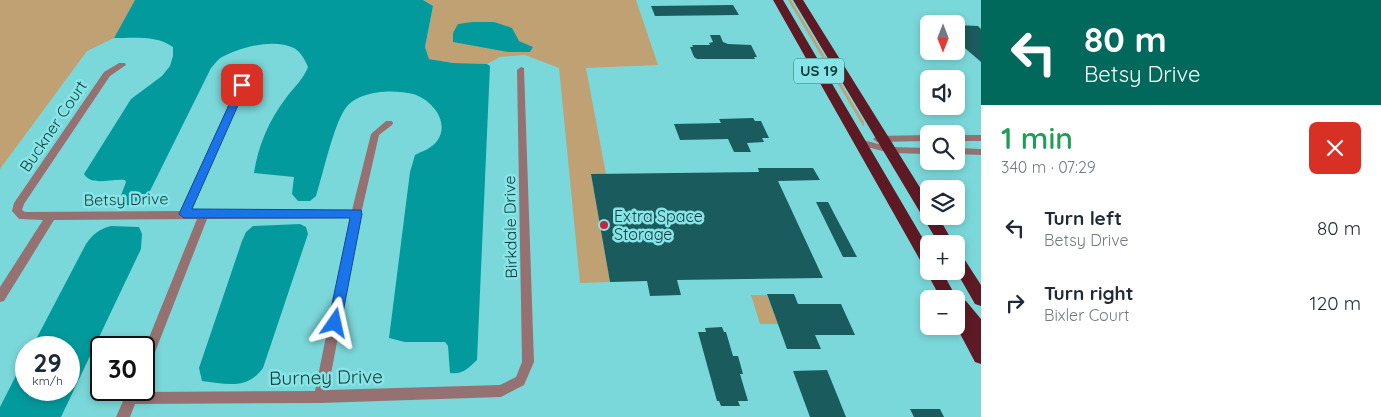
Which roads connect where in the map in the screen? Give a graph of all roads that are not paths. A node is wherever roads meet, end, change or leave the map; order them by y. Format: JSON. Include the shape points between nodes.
{"nodes":[{"id":1,"x":778,"y":0,"type":"edge"},
{"id":2,"x":798,"y":0,"type":"edge"},
{"id":3,"x":122,"y":65,"type":"dead end"},
{"id":4,"x":521,"y":70,"type":"dead end"},
{"id":5,"x":257,"y":75,"type":"dead end"},
{"id":6,"x":389,"y":123,"type":"dead end"},
{"id":7,"x":882,"y":138,"type":"junction"},
{"id":8,"x":920,"y":138,"type":"edge"},
{"id":9,"x":965,"y":138,"type":"edge"},
{"id":10,"x":981,"y":138,"type":"edge"},
{"id":11,"x":859,"y":142,"type":"junction"},
{"id":12,"x":890,"y":150,"type":"junction"},
{"id":13,"x":920,"y":151,"type":"edge"},
{"id":14,"x":965,"y":151,"type":"edge"},
{"id":15,"x":981,"y":152,"type":"edge"},
{"id":16,"x":920,"y":199,"type":"edge"},
{"id":17,"x":17,"y":211,"type":"joint"},
{"id":18,"x":184,"y":214,"type":"junction"},
{"id":19,"x":204,"y":214,"type":"junction"},
{"id":20,"x":356,"y":214,"type":"junction"},
{"id":21,"x":52,"y":215,"type":"junction"},
{"id":22,"x":920,"y":247,"type":"edge"},
{"id":23,"x":965,"y":272,"type":"edge"},
{"id":24,"x":0,"y":297,"type":"edge"},
{"id":25,"x":981,"y":298,"type":"edge"},
{"id":26,"x":965,"y":312,"type":"edge"},
{"id":27,"x":965,"y":327,"type":"edge"},
{"id":28,"x":981,"y":331,"type":"edge"},
{"id":29,"x":155,"y":337,"type":"edge"},
{"id":30,"x":981,"y":356,"type":"edge"},
{"id":31,"x":520,"y":381,"type":"joint"},
{"id":32,"x":155,"y":394,"type":"edge"},
{"id":33,"x":320,"y":396,"type":"junction"},
{"id":34,"x":129,"y":401,"type":"edge"},
{"id":35,"x":123,"y":417,"type":"edge"}],
"edges":[{"from":1,"to":11,"type":"highway","number":"US 19"},
{"from":2,"to":7,"type":"highway","number":"US 19"},
{"from":3,"to":17,"type":"street","name":"Buckner Court","via":[[107,74]]},
{"from":4,"to":31,"type":"street","name":"Birkdale Drive","via":[[528,362]]},
{"from":5,"to":18,"type":"street","via":[[242,85]]},
{"from":6,"to":20,"type":"street","via":[[375,134]]},
{"from":7,"to":8,"type":"street"},
{"from":7,"to":11,"type":"street"},
{"from":7,"to":12,"type":"highway","number":"US 19"},
{"from":9,"to":10,"type":"street"},
{"from":11,"to":12,"type":"street"},
{"from":11,"to":22,"type":"highway","number":"US 19"},
{"from":12,"to":13,"type":"street"},
{"from":12,"to":16,"type":"highway","number":"US 19"},
{"from":14,"to":15,"type":"street"},
{"from":17,"to":21,"type":"street","name":"Betsy Drive","via":[[23,216]]},
{"from":18,"to":19,"type":"street","name":"Betsy Drive"},
{"from":18,"to":21,"type":"street","name":"Betsy Drive"},
{"from":19,"to":20,"type":"street","name":"Betsy Drive"},
{"from":19,"to":29,"type":"street"},
{"from":20,"to":33,"type":"street"},
{"from":21,"to":24,"type":"street"},
{"from":23,"to":25,"type":"highway"},
{"from":26,"to":28,"type":"highway"},
{"from":27,"to":30,"type":"highway"},
{"from":31,"to":33,"type":"street","name":"Burney Drive","via":[[501,391]]},
{"from":32,"to":33,"type":"street","name":"Burney Drive"},
{"from":34,"to":35,"type":"street"}]}
